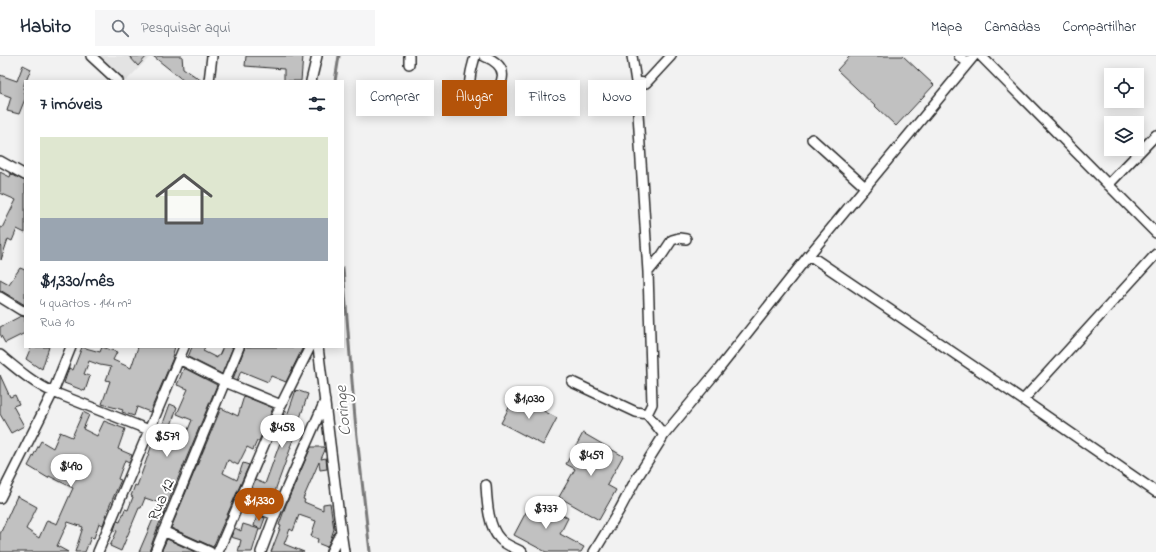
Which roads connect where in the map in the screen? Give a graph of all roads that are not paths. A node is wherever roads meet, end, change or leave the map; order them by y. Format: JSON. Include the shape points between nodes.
{"nodes":[{"id":1,"x":91,"y":56,"type":"edge"},
{"id":2,"x":212,"y":56,"type":"edge"},
{"id":3,"x":316,"y":56,"type":"edge"},
{"id":4,"x":475,"y":56,"type":"edge"},
{"id":5,"x":484,"y":56,"type":"edge"},
{"id":6,"x":632,"y":56,"type":"edge"},
{"id":7,"x":671,"y":56,"type":"edge"},
{"id":8,"x":959,"y":56,"type":"edge"},
{"id":9,"x":981,"y":56,"type":"edge"},
{"id":10,"x":971,"y":60,"type":"edge"},
{"id":11,"x":109,"y":77,"type":"edge"},
{"id":12,"x":209,"y":80,"type":"edge"},
{"id":13,"x":311,"y":80,"type":"edge"},
{"id":14,"x":471,"y":80,"type":"edge"},
{"id":15,"x":502,"y":80,"type":"edge"},
{"id":16,"x":636,"y":80,"type":"edge"},
{"id":17,"x":646,"y":83,"type":"edge"},
{"id":18,"x":638,"y":116,"type":"edge"},
{"id":19,"x":1156,"y":135,"type":"edge"},
{"id":20,"x":812,"y":139,"type":"dead end"},
{"id":21,"x":0,"y":161,"type":"edge"},
{"id":22,"x":24,"y":174,"type":"edge"},
{"id":23,"x":1108,"y":184,"type":"junction"},
{"id":24,"x":865,"y":187,"type":"junction"},
{"id":25,"x":1156,"y":233,"type":"edge"},
{"id":26,"x":686,"y":239,"type":"dead end"},
{"id":27,"x":1156,"y":254,"type":"edge"},
{"id":28,"x":809,"y":255,"type":"junction"},
{"id":29,"x":648,"y":272,"type":"junction"},
{"id":30,"x":0,"y":297,"type":"edge"},
{"id":31,"x":24,"y":311,"type":"edge"},
{"id":32,"x":71,"y":348,"type":"edge"},
{"id":33,"x":184,"y":348,"type":"edge"},
{"id":34,"x":239,"y":348,"type":"edge"},
{"id":35,"x":310,"y":348,"type":"edge"},
{"id":36,"x":318,"y":348,"type":"edge"},
{"id":37,"x":0,"y":355,"type":"edge"},
{"id":38,"x":179,"y":359,"type":"junction"},
{"id":39,"x":225,"y":382,"type":"junction"},
{"id":40,"x":572,"y":382,"type":"dead end"},
{"id":41,"x":53,"y":392,"type":"junction"},
{"id":42,"x":1024,"y":400,"type":"junction"},
{"id":43,"x":325,"y":401,"type":"junction"},
{"id":44,"x":281,"y":405,"type":"junction"},
{"id":45,"x":647,"y":414,"type":"junction"},
{"id":46,"x":150,"y":430,"type":"junction"},
{"id":47,"x":664,"y":435,"type":"junction"},
{"id":48,"x":486,"y":485,"type":"dead end"},
{"id":49,"x":1156,"y":492,"type":"edge"},
{"id":50,"x":0,"y":498,"type":"edge"},
{"id":51,"x":240,"y":502,"type":"junction"},
{"id":52,"x":275,"y":515,"type":"junction"},
{"id":53,"x":163,"y":531,"type":"junction"},
{"id":54,"x":341,"y":532,"type":"junction"},
{"id":55,"x":98,"y":552,"type":"edge"},
{"id":56,"x":155,"y":552,"type":"edge"},
{"id":57,"x":210,"y":552,"type":"edge"},
{"id":58,"x":218,"y":552,"type":"edge"},
{"id":59,"x":260,"y":552,"type":"edge"},
{"id":60,"x":331,"y":552,"type":"edge"},
{"id":61,"x":344,"y":552,"type":"edge"},
{"id":62,"x":522,"y":552,"type":"edge"},
{"id":63,"x":594,"y":552,"type":"edge"}],
"edges":[{"from":1,"to":11,"type":"street"},
{"from":2,"to":12,"type":"street"},
{"from":3,"to":13,"type":"street"},
{"from":4,"to":14,"type":"street"},
{"from":5,"to":15,"type":"street","via":[[495,60],[501,68]]},
{"from":6,"to":16,"type":"street"},
{"from":7,"to":17,"type":"street"},
{"from":8,"to":10,"type":"street"},
{"from":9,"to":23,"type":"street"},
{"from":10,"to":24,"type":"street"},
{"from":18,"to":29,"type":"street"},
{"from":19,"to":23,"type":"street"},
{"from":20,"to":24,"type":"street"},
{"from":21,"to":22,"type":"street"},
{"from":23,"to":25,"type":"street"},
{"from":24,"to":28,"type":"street"},
{"from":26,"to":29,"type":"street","via":[[672,240]]},
{"from":27,"to":42,"type":"street"},
{"from":28,"to":42,"type":"street"},
{"from":28,"to":47,"type":"street"},
{"from":29,"to":45,"type":"street","via":[[652,404]]},
{"from":30,"to":31,"type":"street"},
{"from":32,"to":41,"type":"street"},
{"from":33,"to":38,"type":"street"},
{"from":34,"to":39,"type":"street","name":"Rua 12"},
{"from":35,"to":44,"type":"street"},
{"from":36,"to":43,"type":"street"},
{"from":37,"to":41,"type":"street","via":[[28,378]]},
{"from":38,"to":39,"type":"street"},
{"from":38,"to":46,"type":"street"},
{"from":39,"to":44,"type":"street"},
{"from":39,"to":53,"type":"street","name":"Rua 12"},
{"from":40,"to":45,"type":"street","via":[[636,412]]},
{"from":41,"to":46,"type":"street"},
{"from":41,"to":50,"type":"street"},
{"from":42,"to":49,"type":"street"},
{"from":43,"to":52,"type":"street"},
{"from":43,"to":54,"type":"street"},
{"from":44,"to":51,"type":"street"},
{"from":45,"to":47,"type":"street"},
{"from":46,"to":55,"type":"street"},
{"from":47,"to":63,"type":"street"},
{"from":48,"to":62,"type":"street","via":[[494,532],[501,540]]},
{"from":51,"to":52,"type":"street"},
{"from":51,"to":58,"type":"street"},
{"from":52,"to":59,"type":"street"},
{"from":53,"to":56,"type":"street","name":"Rua 12"},
{"from":53,"to":57,"type":"street"},
{"from":54,"to":60,"type":"street"},
{"from":54,"to":61,"type":"street"}]}
